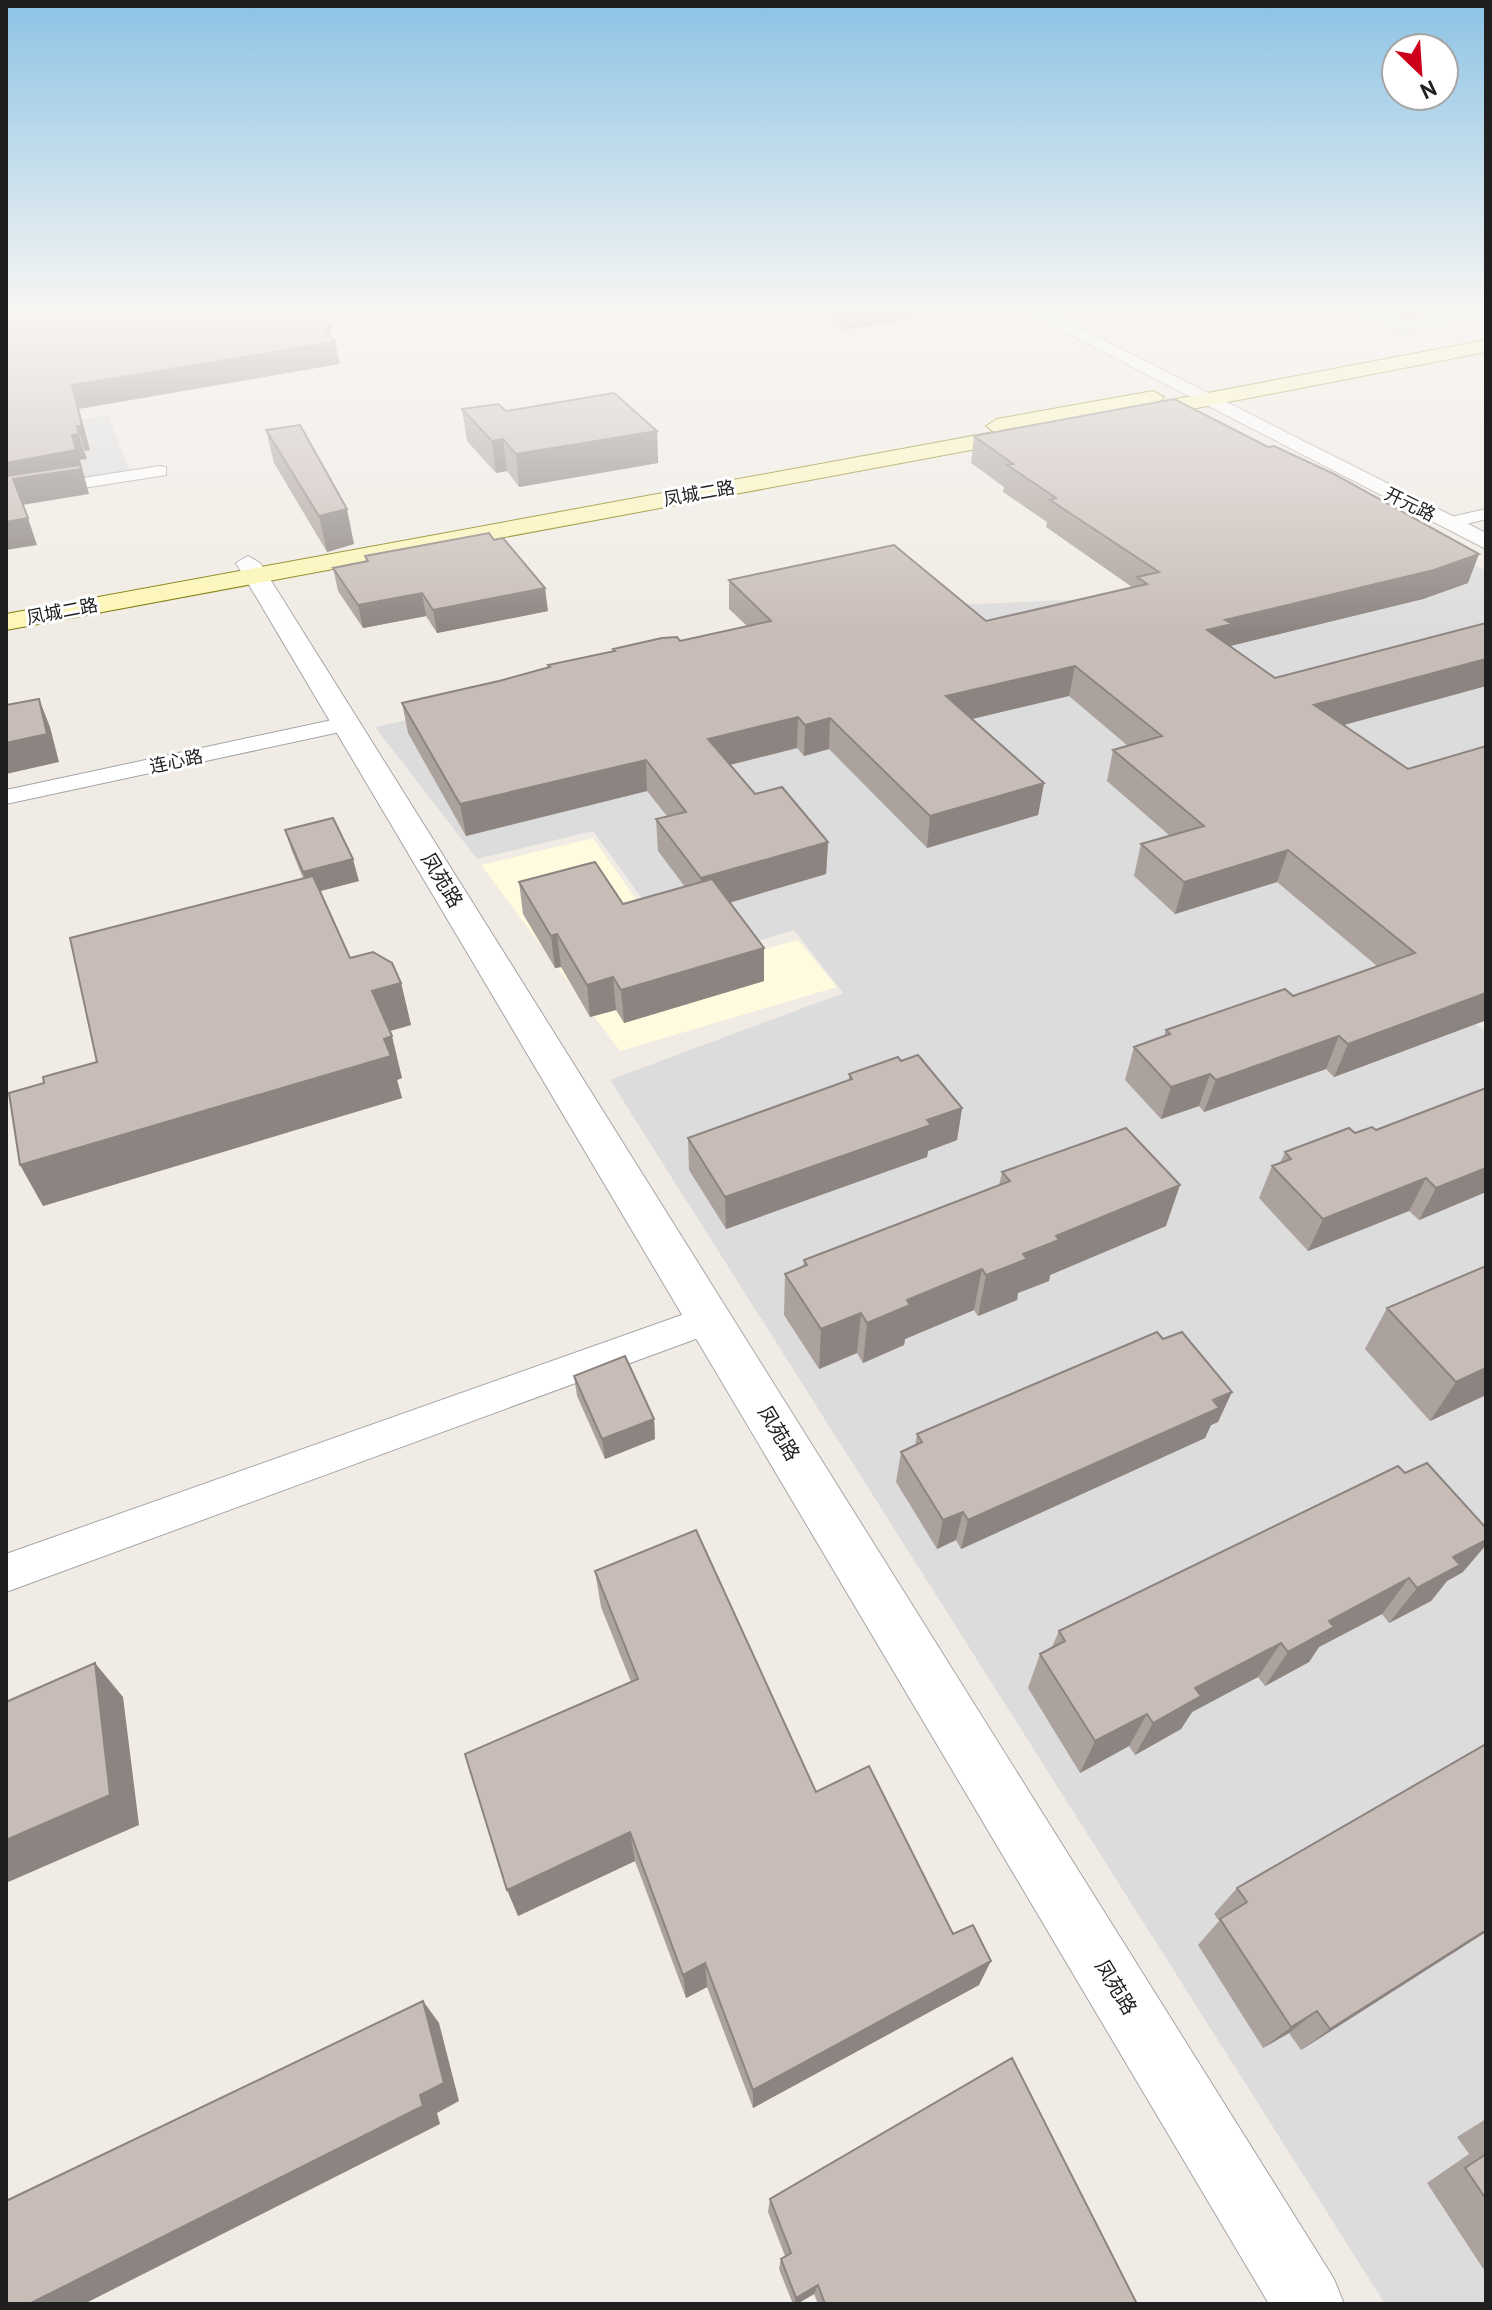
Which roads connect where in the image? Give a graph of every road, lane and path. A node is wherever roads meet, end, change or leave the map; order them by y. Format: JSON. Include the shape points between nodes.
{"nodes":[{"id":1,"x":1062,"y":420,"type":"edge"},
{"id":2,"x":1246,"y":420,"type":"edge"},
{"id":3,"x":160,"y":471,"type":"dead end"},
{"id":4,"x":6,"y":495,"type":"edge"},
{"id":5,"x":1486,"y":514,"type":"edge"},
{"id":6,"x":1448,"y":523,"type":"junction"},
{"id":7,"x":1486,"y":542,"type":"edge"},
{"id":8,"x":252,"y":569,"type":"junction"},
{"id":9,"x":6,"y":609,"type":"edge"},
{"id":10,"x":6,"y":622,"type":"edge"},
{"id":11,"x":346,"y":724,"type":"junction"},
{"id":12,"x":6,"y":797,"type":"edge"},
{"id":13,"x":710,"y":1319,"type":"junction"},
{"id":14,"x":6,"y":1573,"type":"edge"},
{"id":15,"x":1309,"y":2304,"type":"edge"}],
"edges":[{"from":1,"to":8,"type":"main road","name":"凤城二路"},
{"from":2,"to":6,"type":"street","name":"开元路"},
{"from":3,"to":4,"type":"street"},
{"from":5,"to":6,"type":"street"},
{"from":6,"to":7,"type":"street","name":"开元路"},
{"from":8,"to":9,"type":"main road","name":"凤城二路"},
{"from":8,"to":10,"type":"main road","name":"凤城二路"},
{"from":8,"to":11,"type":"street","name":"凤苑路"},
{"from":11,"to":12,"type":"street","name":"连心路"},
{"from":11,"to":13,"type":"street","name":"凤苑路"},
{"from":13,"to":14,"type":"street"},
{"from":13,"to":15,"type":"street","name":"凤苑路"}]}
